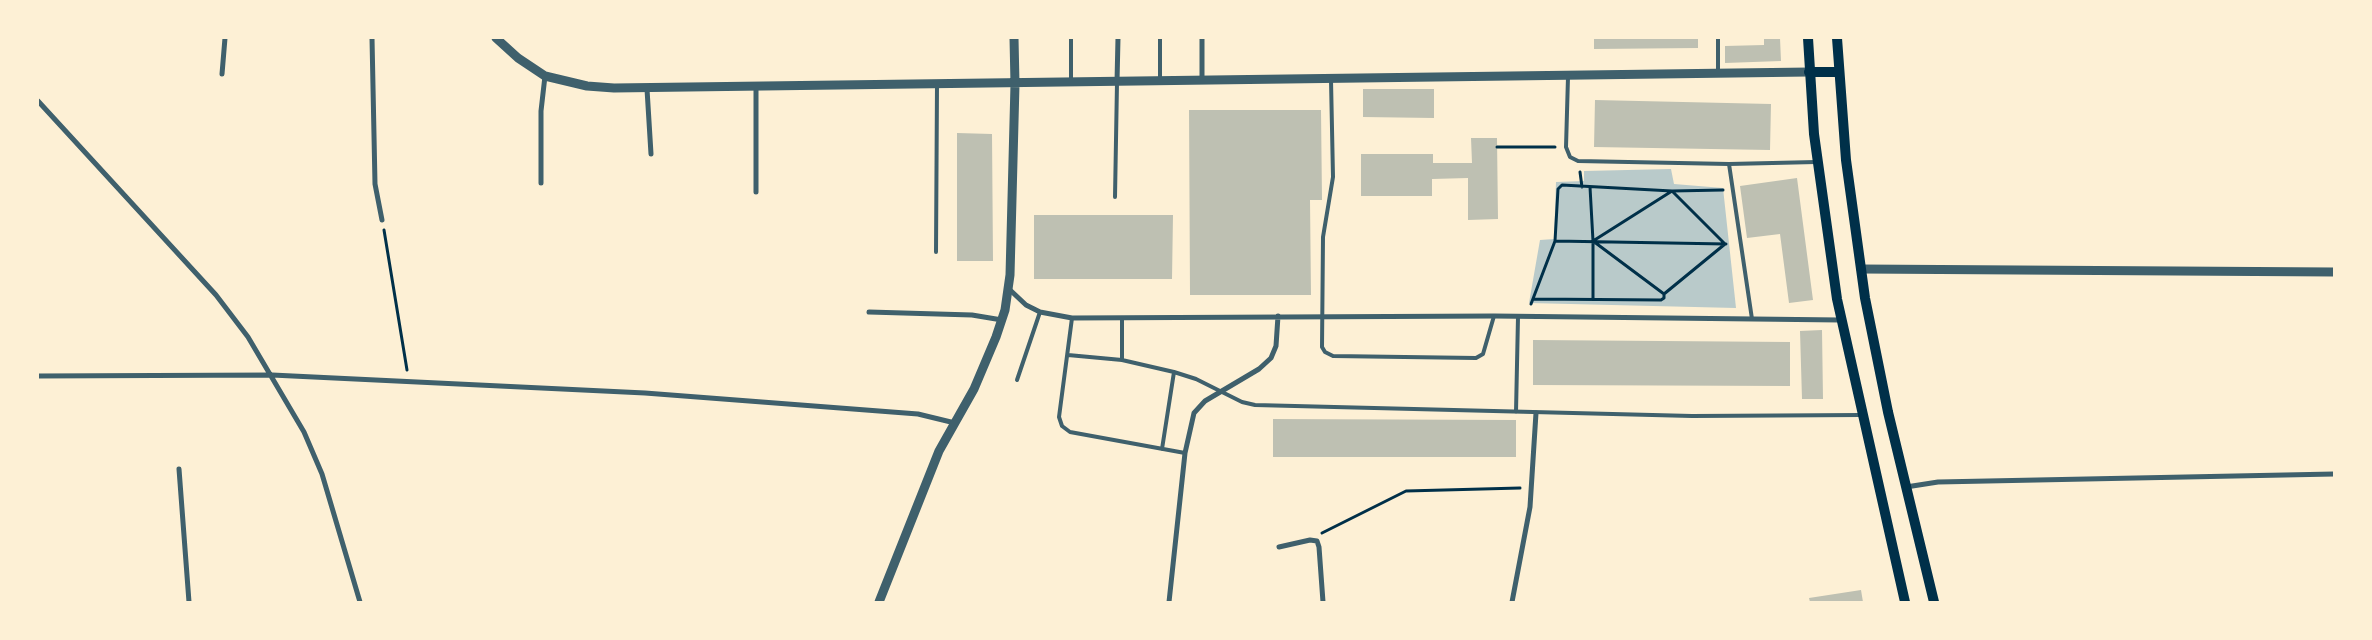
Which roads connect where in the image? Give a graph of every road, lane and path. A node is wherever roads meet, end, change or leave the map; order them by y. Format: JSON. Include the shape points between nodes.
{"nodes":[{"id":1,"x":225,"y":38,"type":"edge"},
{"id":2,"x":372,"y":38,"type":"edge"},
{"id":3,"x":496,"y":38,"type":"edge"},
{"id":4,"x":1014,"y":38,"type":"edge"},
{"id":5,"x":1071,"y":38,"type":"edge"},
{"id":6,"x":1118,"y":38,"type":"edge"},
{"id":7,"x":1160,"y":38,"type":"edge"},
{"id":8,"x":1202,"y":38,"type":"edge"},
{"id":9,"x":1718,"y":38,"type":"edge"},
{"id":10,"x":1808,"y":38,"type":"edge"},
{"id":11,"x":1837,"y":38,"type":"edge"},
{"id":12,"x":1809,"y":72,"type":"junction"},
{"id":13,"x":1838,"y":72,"type":"junction"},
{"id":14,"x":222,"y":74,"type":"dead end"},
{"id":15,"x":1718,"y":74,"type":"junction"},
{"id":16,"x":546,"y":76,"type":"junction"},
{"id":17,"x":1568,"y":77,"type":"junction"},
{"id":18,"x":1331,"y":80,"type":"junction"},
{"id":19,"x":1160,"y":82,"type":"junction"},
{"id":20,"x":1202,"y":82,"type":"junction"},
{"id":21,"x":1071,"y":83,"type":"junction"},
{"id":22,"x":1117,"y":83,"type":"junction"},
{"id":23,"x":1015,"y":84,"type":"junction"},
{"id":24,"x":937,"y":85,"type":"junction"},
{"id":25,"x":756,"y":87,"type":"junction"},
{"id":26,"x":647,"y":89,"type":"junction"},
{"id":27,"x":38,"y":101,"type":"edge"},
{"id":28,"x":1497,"y":147,"type":"dead end"},
{"id":29,"x":1566,"y":147,"type":"junction"},
{"id":30,"x":651,"y":154,"type":"dead end"},
{"id":31,"x":1818,"y":162,"type":"junction"},
{"id":32,"x":1729,"y":164,"type":"junction"},
{"id":33,"x":541,"y":183,"type":"dead end"},
{"id":34,"x":1590,"y":187,"type":"junction"},
{"id":35,"x":1733,"y":190,"type":"junction"},
{"id":36,"x":1672,"y":191,"type":"junction"},
{"id":37,"x":756,"y":192,"type":"dead end"},
{"id":38,"x":1115,"y":197,"type":"dead end"},
{"id":39,"x":382,"y":220,"type":"joint"},
{"id":40,"x":1555,"y":241,"type":"junction"},
{"id":41,"x":1593,"y":241,"type":"junction"},
{"id":42,"x":1725,"y":244,"type":"junction"},
{"id":43,"x":1741,"y":245,"type":"junction"},
{"id":44,"x":936,"y":252,"type":"dead end"},
{"id":45,"x":1861,"y":270,"type":"junction"},
{"id":46,"x":2334,"y":272,"type":"edge"},
{"id":47,"x":1009,"y":289,"type":"junction"},
{"id":48,"x":1664,"y":294,"type":"junction"},
{"id":49,"x":1533,"y":299,"type":"junction"},
{"id":50,"x":1593,"y":299,"type":"junction"},
{"id":51,"x":869,"y":312,"type":"dead end"},
{"id":52,"x":1040,"y":312,"type":"junction"},
{"id":53,"x":1278,"y":316,"type":"junction"},
{"id":54,"x":1323,"y":316,"type":"junction"},
{"id":55,"x":1494,"y":316,"type":"junction"},
{"id":56,"x":1518,"y":316,"type":"junction"},
{"id":57,"x":1526,"y":316,"type":"junction"},
{"id":58,"x":1072,"y":318,"type":"junction"},
{"id":59,"x":1122,"y":319,"type":"junction"},
{"id":60,"x":1752,"y":319,"type":"junction"},
{"id":61,"x":1002,"y":320,"type":"junction"},
{"id":62,"x":1840,"y":320,"type":"junction"},
{"id":63,"x":1068,"y":355,"type":"junction"},
{"id":64,"x":1122,"y":360,"type":"junction"},
{"id":65,"x":1174,"y":372,"type":"junction"},
{"id":66,"x":272,"y":375,"type":"junction"},
{"id":67,"x":38,"y":376,"type":"edge"},
{"id":68,"x":1016,"y":380,"type":"dead end"},
{"id":69,"x":409,"y":383,"type":"junction"},
{"id":70,"x":1222,"y":391,"type":"junction"},
{"id":71,"x":1516,"y":412,"type":"junction"},
{"id":72,"x":1536,"y":412,"type":"junction"},
{"id":73,"x":1861,"y":415,"type":"junction"},
{"id":74,"x":955,"y":423,"type":"junction"},
{"id":75,"x":1162,"y":449,"type":"junction"},
{"id":76,"x":1185,"y":453,"type":"junction"},
{"id":77,"x":179,"y":469,"type":"dead end"},
{"id":78,"x":2334,"y":474,"type":"edge"},
{"id":79,"x":1906,"y":487,"type":"junction"},
{"id":80,"x":1531,"y":488,"type":"junction"},
{"id":81,"x":1317,"y":542,"type":"junction"},
{"id":82,"x":1279,"y":547,"type":"dead end"},
{"id":83,"x":189,"y":602,"type":"edge"},
{"id":84,"x":360,"y":602,"type":"edge"},
{"id":85,"x":879,"y":602,"type":"edge"},
{"id":86,"x":1169,"y":602,"type":"edge"},
{"id":87,"x":1323,"y":602,"type":"edge"},
{"id":88,"x":1512,"y":602,"type":"edge"},
{"id":89,"x":1905,"y":602,"type":"edge"},
{"id":90,"x":1934,"y":602,"type":"edge"}],
"edges":[{"from":1,"to":14,"type":"street"},
{"from":2,"to":39,"type":"street","via":[[375,184]]},
{"from":3,"to":16,"type":"street","via":[[518,58]]},
{"from":4,"to":23,"type":"street"},
{"from":5,"to":21,"type":"lane"},
{"from":6,"to":22,"type":"street"},
{"from":7,"to":19,"type":"lane"},
{"from":8,"to":20,"type":"street"},
{"from":9,"to":15,"type":"lane"},
{"from":10,"to":12,"type":"main road"},
{"from":11,"to":13,"type":"main road"},
{"from":12,"to":13,"type":"main road"},
{"from":12,"to":15,"type":"street"},
{"from":12,"to":31,"type":"main road"},
{"from":13,"to":45,"type":"main road"},
{"from":15,"to":17,"type":"street"},
{"from":16,"to":26,"type":"street","via":[[588,86]]},
{"from":16,"to":33,"type":"street","via":[[541,111]]},
{"from":17,"to":18,"type":"street"},
{"from":17,"to":29,"type":"lane"},
{"from":18,"to":20,"type":"street"},
{"from":18,"to":54,"type":"lane","via":[[1334,177],[1322,237]]},
{"from":19,"to":20,"type":"street"},
{"from":19,"to":22,"type":"street"},
{"from":21,"to":22,"type":"street"},
{"from":21,"to":23,"type":"street"},
{"from":22,"to":38,"type":"lane"},
{"from":23,"to":24,"type":"street"},
{"from":23,"to":47,"type":"street"},
{"from":24,"to":25,"type":"street"},
{"from":24,"to":44,"type":"lane"},
{"from":25,"to":26,"type":"street"},
{"from":25,"to":37,"type":"street"},
{"from":26,"to":30,"type":"street"},
{"from":27,"to":66,"type":"street","via":[[216,295]]},
{"from":28,"to":29,"type":"path"},
{"from":29,"to":32,"type":"lane","via":[[1570,157],[1578,161]]},
{"from":31,"to":32,"type":"lane"},
{"from":31,"to":62,"type":"main road"},
{"from":32,"to":35,"type":"lane"},
{"from":34,"to":36,"type":"path"},
{"from":34,"to":40,"type":"path","via":[[1560,186]]},
{"from":34,"to":41,"type":"path"},
{"from":35,"to":36,"type":"path"},
{"from":35,"to":43,"type":"lane"},
{"from":36,"to":41,"type":"path"},
{"from":36,"to":42,"type":"path"},
{"from":39,"to":69,"type":"path"},
{"from":40,"to":41,"type":"path"},
{"from":40,"to":49,"type":"path"},
{"from":41,"to":42,"type":"path"},
{"from":41,"to":48,"type":"path"},
{"from":41,"to":50,"type":"path"},
{"from":42,"to":43,"type":"path"},
{"from":42,"to":48,"type":"path"},
{"from":43,"to":60,"type":"lane"},
{"from":45,"to":46,"type":"street"},
{"from":45,"to":79,"type":"main road","via":[[1868,320]]},
{"from":47,"to":52,"type":"street","via":[[1026,305]]},
{"from":47,"to":61,"type":"street"},
{"from":48,"to":50,"type":"path","via":[[1661,300]]},
{"from":49,"to":50,"type":"path"},
{"from":49,"to":57,"type":"path"},
{"from":51,"to":61,"type":"street","via":[[972,315]]},
{"from":52,"to":58,"type":"street"},
{"from":52,"to":68,"type":"lane"},
{"from":53,"to":54,"type":"street"},
{"from":53,"to":59,"type":"street"},
{"from":53,"to":70,"type":"street","via":[[1276,346],[1271,358]]},
{"from":54,"to":55,"type":"street"},
{"from":54,"to":55,"type":"lane","via":[[1322,347],[1333,356],[1476,358],[1483,354]]},
{"from":55,"to":56,"type":"street"},
{"from":56,"to":57,"type":"street"},
{"from":56,"to":71,"type":"lane"},
{"from":57,"to":60,"type":"street"},
{"from":58,"to":59,"type":"street"},
{"from":58,"to":63,"type":"lane"},
{"from":59,"to":64,"type":"lane"},
{"from":60,"to":62,"type":"street"},
{"from":61,"to":74,"type":"street","via":[[974,389]]},
{"from":62,"to":73,"type":"main road"},
{"from":63,"to":64,"type":"lane"},
{"from":63,"to":75,"type":"lane","via":[[1059,416],[1062,426],[1070,432]]},
{"from":64,"to":65,"type":"lane"},
{"from":65,"to":70,"type":"lane"},
{"from":65,"to":75,"type":"lane"},
{"from":66,"to":67,"type":"street"},
{"from":66,"to":69,"type":"street"},
{"from":66,"to":84,"type":"street","via":[[304,432],[322,474]]},
{"from":69,"to":74,"type":"street","via":[[645,392],[918,414]]},
{"from":70,"to":71,"type":"lane","via":[[1254,406]]},
{"from":70,"to":76,"type":"street","via":[[1205,401],[1194,413]]},
{"from":71,"to":72,"type":"lane"},
{"from":72,"to":73,"type":"lane"},
{"from":72,"to":80,"type":"street"},
{"from":73,"to":89,"type":"main road"},
{"from":74,"to":85,"type":"street","via":[[939,451]]},
{"from":75,"to":76,"type":"lane"},
{"from":76,"to":86,"type":"street"},
{"from":77,"to":83,"type":"street"},
{"from":78,"to":79,"type":"street","via":[[1938,482]]},
{"from":79,"to":90,"type":"main road"},
{"from":80,"to":81,"type":"path","via":[[1406,491],[1323,531]]},
{"from":80,"to":88,"type":"street"},
{"from":81,"to":82,"type":"street","via":[[1310,540]]},
{"from":81,"to":87,"type":"street"}]}
